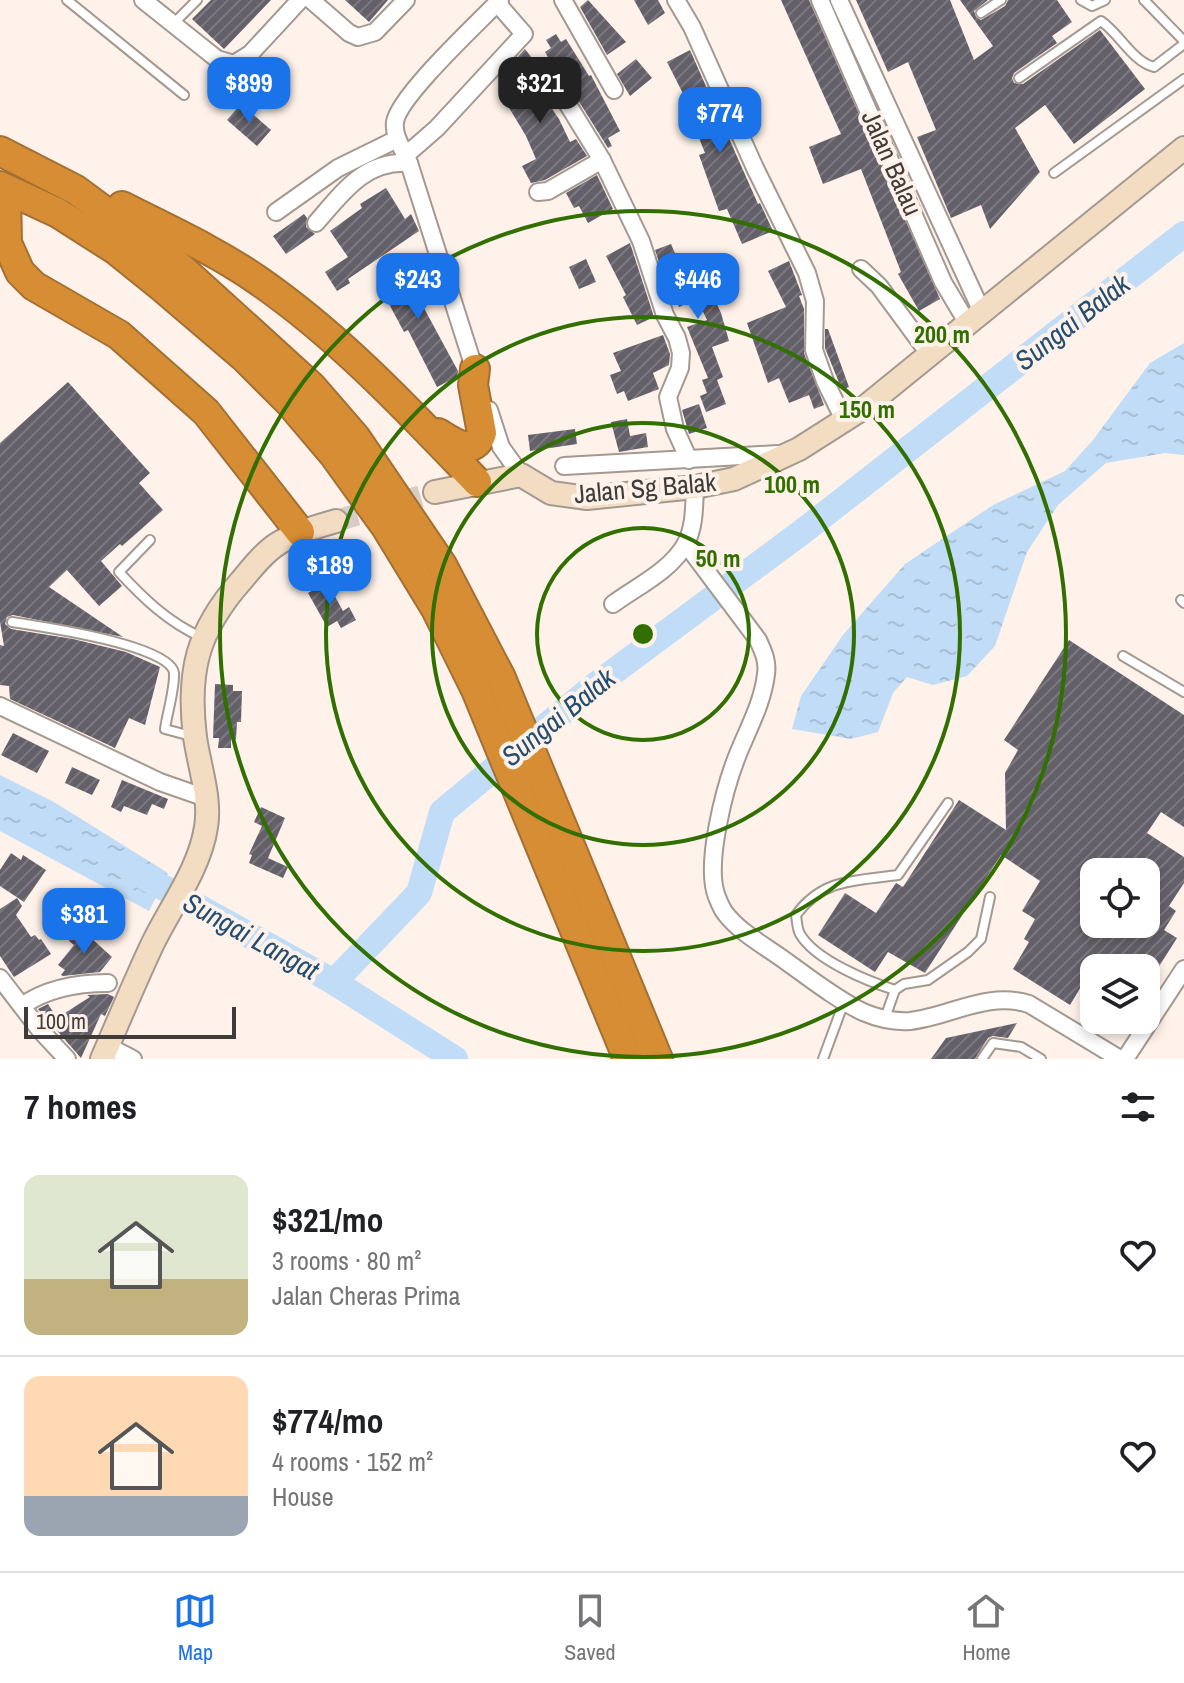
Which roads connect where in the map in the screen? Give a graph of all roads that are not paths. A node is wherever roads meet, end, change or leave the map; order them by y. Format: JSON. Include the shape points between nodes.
{"nodes":[{"id":1,"x":67,"y":0,"type":"edge"},
{"id":2,"x":143,"y":0,"type":"edge"},
{"id":3,"x":197,"y":0,"type":"edge"},
{"id":4,"x":300,"y":0,"type":"edge"},
{"id":5,"x":311,"y":0,"type":"edge"},
{"id":6,"x":406,"y":0,"type":"edge"},
{"id":7,"x":563,"y":0,"type":"edge"},
{"id":8,"x":676,"y":0,"type":"edge"},
{"id":9,"x":820,"y":0,"type":"edge"},
{"id":10,"x":839,"y":0,"type":"edge"},
{"id":11,"x":1001,"y":0,"type":"edge"},
{"id":12,"x":1081,"y":0,"type":"edge"},
{"id":13,"x":1105,"y":0,"type":"edge"},
{"id":14,"x":1144,"y":0,"type":"edge"},
{"id":15,"x":498,"y":2,"type":"edge"},
{"id":16,"x":981,"y":13,"type":"dead end"},
{"id":17,"x":174,"y":23,"type":"junction"},
{"id":18,"x":1184,"y":43,"type":"edge"},
{"id":19,"x":1019,"y":78,"type":"dead end"},
{"id":20,"x":1184,"y":79,"type":"edge"},
{"id":21,"x":559,"y":90,"type":"dead end"},
{"id":22,"x":614,"y":90,"type":"dead end"},
{"id":23,"x":184,"y":95,"type":"dead end"},
{"id":24,"x":397,"y":139,"type":"junction"},
{"id":25,"x":1184,"y":148,"type":"edge"},
{"id":26,"x":0,"y":151,"type":"edge"},
{"id":27,"x":408,"y":159,"type":"junction"},
{"id":28,"x":602,"y":160,"type":"junction"},
{"id":29,"x":1054,"y":173,"type":"dead end"},
{"id":30,"x":3,"y":188,"type":"edge"},
{"id":31,"x":76,"y":190,"type":"junction"},
{"id":32,"x":538,"y":192,"type":"dead end"},
{"id":33,"x":276,"y":212,"type":"dead end"},
{"id":34,"x":316,"y":223,"type":"dead end"},
{"id":35,"x":861,"y":269,"type":"dead end"},
{"id":36,"x":975,"y":318,"type":"junction"},
{"id":37,"x":930,"y":355,"type":"junction"},
{"id":38,"x":475,"y":369,"type":"junction"},
{"id":39,"x":417,"y":420,"type":"junction"},
{"id":40,"x":845,"y":422,"type":"junction"},
{"id":41,"x":501,"y":447,"type":"junction"},
{"id":42,"x":792,"y":453,"type":"junction"},
{"id":43,"x":689,"y":460,"type":"junction"},
{"id":44,"x":564,"y":466,"type":"dead end"},
{"id":45,"x":521,"y":475,"type":"junction"},
{"id":46,"x":477,"y":482,"type":"junction"},
{"id":47,"x":695,"y":487,"type":"junction"},
{"id":48,"x":435,"y":492,"type":"tunnel mouth"},
{"id":49,"x":336,"y":521,"type":"tunnel mouth"},
{"id":50,"x":300,"y":532,"type":"junction"},
{"id":51,"x":150,"y":540,"type":"dead end"},
{"id":52,"x":686,"y":544,"type":"junction"},
{"id":53,"x":613,"y":604,"type":"dead end"},
{"id":54,"x":12,"y":622,"type":"dead end"},
{"id":55,"x":202,"y":637,"type":"junction"},
{"id":56,"x":1123,"y":656,"type":"dead end"},
{"id":57,"x":488,"y":684,"type":"junction"},
{"id":58,"x":1184,"y":692,"type":"edge"},
{"id":59,"x":0,"y":706,"type":"edge"},
{"id":60,"x":195,"y":737,"type":"junction"},
{"id":61,"x":206,"y":798,"type":"junction"},
{"id":62,"x":948,"y":803,"type":"dead end"},
{"id":63,"x":550,"y":830,"type":"junction"},
{"id":64,"x":990,"y":897,"type":"dead end"},
{"id":65,"x":1183,"y":974,"type":"edge"},
{"id":66,"x":0,"y":978,"type":"edge"},
{"id":67,"x":108,"y":983,"type":"dead end"},
{"id":68,"x":895,"y":990,"type":"junction"},
{"id":69,"x":844,"y":1001,"type":"junction"},
{"id":70,"x":22,"y":1006,"type":"junction"},
{"id":71,"x":885,"y":1019,"type":"junction"},
{"id":72,"x":105,"y":1052,"type":"edge"},
{"id":73,"x":67,"y":1059,"type":"edge"},
{"id":74,"x":132,"y":1059,"type":"edge"},
{"id":75,"x":628,"y":1059,"type":"edge"},
{"id":76,"x":658,"y":1059,"type":"edge"},
{"id":77,"x":823,"y":1059,"type":"edge"},
{"id":78,"x":982,"y":1059,"type":"edge"},
{"id":79,"x":1041,"y":1059,"type":"edge"},
{"id":80,"x":1123,"y":1059,"type":"edge"}],
"edges":[{"from":1,"to":23,"type":"lane"},
{"from":2,"to":17,"type":"street"},
{"from":3,"to":17,"type":"lane"},
{"from":4,"to":17,"type":"street","via":[[234,64]]},
{"from":5,"to":6,"type":"street","via":[[358,37],[375,32]]},
{"from":7,"to":22,"type":"street"},
{"from":8,"to":40,"type":"street","via":[[807,273],[815,301],[814,350]]},
{"from":9,"to":36,"type":"street","name":"Jalan Balau","via":[[943,282]]},
{"from":10,"to":36,"type":"street"},
{"from":11,"to":16,"type":"lane"},
{"from":12,"to":13,"type":"lane","via":[[1092,6]]},
{"from":14,"to":18,"type":"lane"},
{"from":15,"to":24,"type":"street","via":[[403,104],[395,122]]},
{"from":15,"to":27,"type":"street","via":[[524,34]]},
{"from":18,"to":19,"type":"lane","via":[[1154,67],[1144,64],[1101,21]]},
{"from":20,"to":29,"type":"lane"},
{"from":21,"to":28,"type":"street"},
{"from":24,"to":27,"type":"street"},
{"from":24,"to":33,"type":"street","via":[[338,168]]},
{"from":25,"to":36,"type":"street","name":"Jalan Sg Balak"},
{"from":26,"to":31,"type":"highway"},
{"from":27,"to":34,"type":"street","via":[[368,171]]},
{"from":27,"to":38,"type":"street"},
{"from":28,"to":32,"type":"street"},
{"from":28,"to":43,"type":"street","via":[[641,241],[681,353],[668,397]]},
{"from":30,"to":50,"type":"highway","via":[[7,243],[20,272],[34,286],[119,335],[206,412]]},
{"from":30,"to":57,"type":"highway","via":[[58,213],[116,250],[244,357],[289,402],[386,527]]},
{"from":31,"to":39,"type":"highway","via":[[109,200],[254,278],[347,351]]},
{"from":31,"to":57,"type":"highway","via":[[180,267],[311,386],[356,438],[442,565]]},
{"from":35,"to":37,"type":"street"},
{"from":36,"to":37,"type":"street","name":"Jalan Sg Balak"},
{"from":37,"to":40,"type":"street","name":"Jalan Sg Balak"},
{"from":38,"to":39,"type":"highway","via":[[480,439],[460,447]]},
{"from":38,"to":41,"type":"street"},
{"from":39,"to":46,"type":"highway"},
{"from":40,"to":42,"type":"street","name":"Jalan Sg Balak"},
{"from":41,"to":45,"type":"street"},
{"from":41,"to":46,"type":"street","via":[[495,468]]},
{"from":42,"to":43,"type":"street"},
{"from":42,"to":47,"type":"street","name":"Jalan Sg Balak","via":[[734,479]]},
{"from":43,"to":44,"type":"street"},
{"from":45,"to":46,"type":"street"},
{"from":45,"to":47,"type":"street","name":"Jalan Sg Balak","via":[[540,488],[575,498]]},
{"from":46,"to":48,"type":"street"},
{"from":47,"to":52,"type":"street"},
{"from":49,"to":50,"type":"street"},
{"from":50,"to":55,"type":"street","via":[[262,558],[226,598]]},
{"from":51,"to":55,"type":"lane","via":[[119,572],[177,626]]},
{"from":52,"to":53,"type":"street","via":[[665,567]]},
{"from":52,"to":69,"type":"street","via":[[758,640],[767,673],[716,835],[715,893],[744,932]]},
{"from":54,"to":60,"type":"lane","via":[[82,634],[169,661],[174,672],[165,729]]},
{"from":55,"to":60,"type":"street","via":[[193,684]]},
{"from":56,"to":58,"type":"lane"},
{"from":57,"to":63,"type":"highway"},
{"from":59,"to":61,"type":"street","via":[[160,782]]},
{"from":60,"to":61,"type":"street"},
{"from":61,"to":72,"type":"street","via":[[206,827],[196,858]]},
{"from":62,"to":68,"type":"lane","via":[[898,875],[837,883],[809,897],[796,915],[799,933],[816,951]]},
{"from":63,"to":75,"type":"highway"},
{"from":63,"to":76,"type":"highway"},
{"from":64,"to":68,"type":"lane","via":[[981,939],[968,952],[928,980]]},
{"from":65,"to":80,"type":"street"},
{"from":66,"to":70,"type":"street"},
{"from":67,"to":70,"type":"street","via":[[55,990]]},
{"from":68,"to":71,"type":"lane"},
{"from":69,"to":71,"type":"street"},
{"from":69,"to":77,"type":"lane"},
{"from":70,"to":73,"type":"street"},
{"from":71,"to":80,"type":"street","via":[[910,1021],[1013,999]]},
{"from":72,"to":74,"type":"street"},
{"from":78,"to":79,"type":"lane","via":[[993,1043],[1021,1047]]}]}
